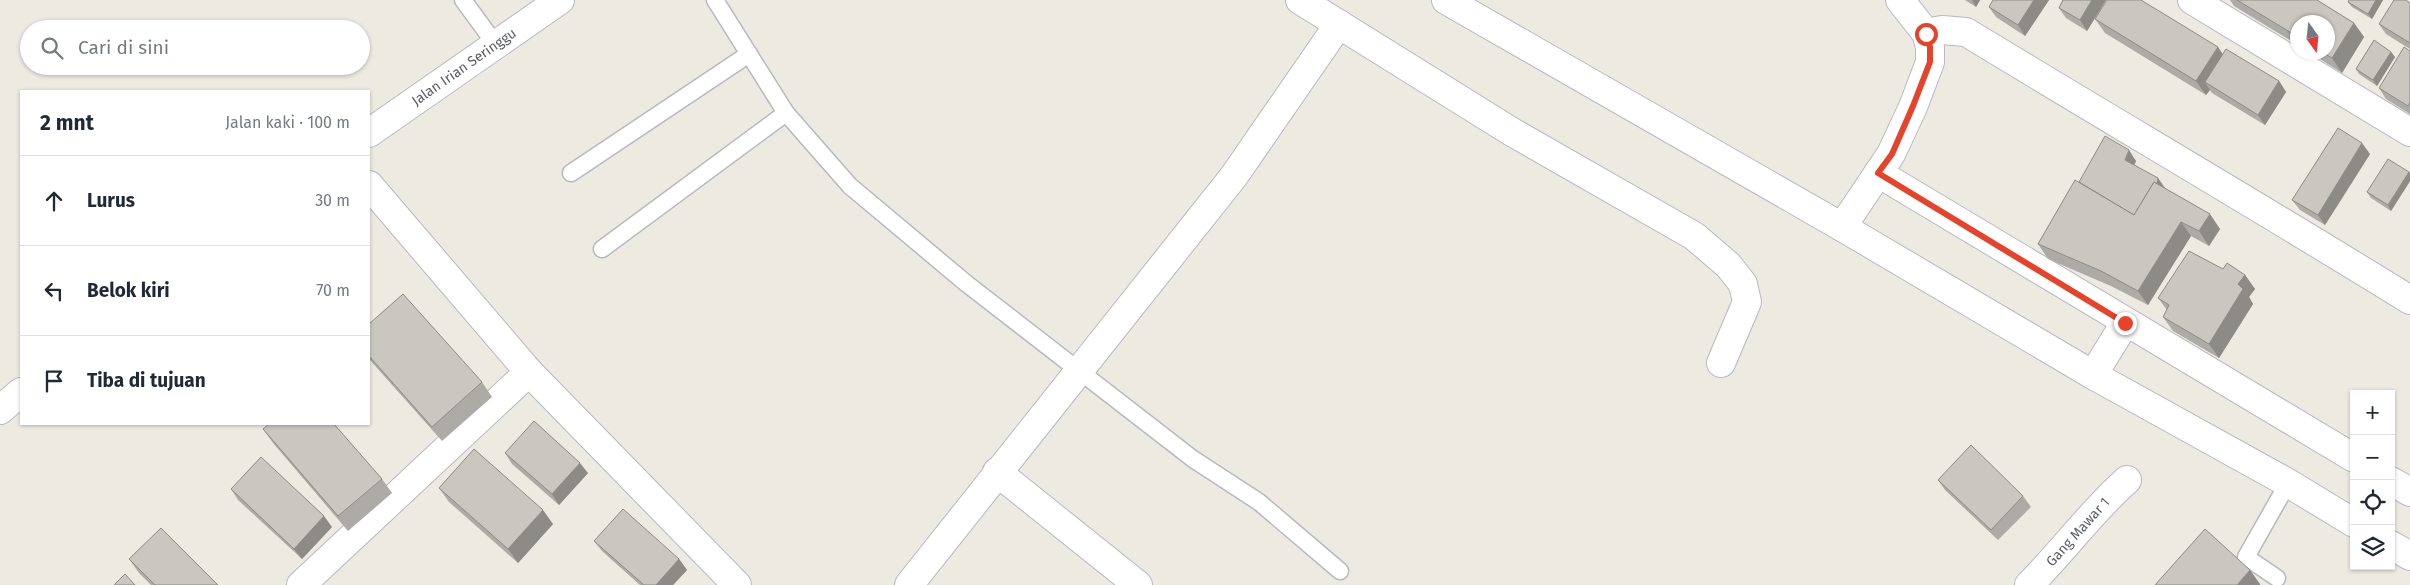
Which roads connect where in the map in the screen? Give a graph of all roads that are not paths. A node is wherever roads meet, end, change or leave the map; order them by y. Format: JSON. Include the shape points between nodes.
{"nodes":[{"id":1,"x":463,"y":0,"type":"edge"},
{"id":2,"x":560,"y":0,"type":"edge"},
{"id":3,"x":715,"y":0,"type":"edge"},
{"id":4,"x":1300,"y":0,"type":"edge"},
{"id":5,"x":1446,"y":0,"type":"edge"},
{"id":6,"x":1900,"y":0,"type":"edge"},
{"id":7,"x":2192,"y":0,"type":"edge"},
{"id":8,"x":1339,"y":24,"type":"junction"},
{"id":9,"x":1926,"y":34,"type":"junction"},
{"id":10,"x":496,"y":45,"type":"junction"},
{"id":11,"x":749,"y":54,"type":"junction"},
{"id":12,"x":786,"y":113,"type":"junction"},
{"id":13,"x":370,"y":132,"type":"edge"},
{"id":14,"x":2410,"y":132,"type":"edge"},
{"id":15,"x":571,"y":173,"type":"dead end"},
{"id":16,"x":1878,"y":173,"type":"junction"},
{"id":17,"x":370,"y":186,"type":"edge"},
{"id":18,"x":1842,"y":227,"type":"junction"},
{"id":19,"x":602,"y":249,"type":"dead end"},
{"id":20,"x":2410,"y":300,"type":"edge"},
{"id":21,"x":2125,"y":323,"type":"junction"},
{"id":22,"x":1721,"y":363,"type":"dead end"},
{"id":23,"x":1081,"y":370,"type":"junction"},
{"id":24,"x":529,"y":372,"type":"junction"},
{"id":25,"x":2093,"y":376,"type":"junction"},
{"id":26,"x":20,"y":393,"type":"edge"},
{"id":27,"x":0,"y":410,"type":"edge"},
{"id":28,"x":2350,"y":456,"type":"edge"},
{"id":29,"x":997,"y":472,"type":"junction"},
{"id":30,"x":2127,"y":480,"type":"dead end"},
{"id":31,"x":2395,"y":483,"type":"edge"},
{"id":32,"x":2284,"y":491,"type":"junction"},
{"id":33,"x":2410,"y":492,"type":"edge"},
{"id":34,"x":2350,"y":521,"type":"edge"},
{"id":35,"x":2395,"y":547,"type":"edge"},
{"id":36,"x":2410,"y":556,"type":"edge"},
{"id":37,"x":1340,"y":571,"type":"dead end"},
{"id":38,"x":2278,"y":578,"type":"dead end"},
{"id":39,"x":918,"y":582,"type":"edge"},
{"id":40,"x":301,"y":585,"type":"edge"},
{"id":41,"x":737,"y":585,"type":"edge"},
{"id":42,"x":1138,"y":585,"type":"edge"},
{"id":43,"x":2029,"y":585,"type":"edge"}],
"edges":[{"from":1,"to":10,"type":"lane"},
{"from":2,"to":10,"type":"street","name":"Jalan Irian Seringgu"},
{"from":3,"to":11,"type":"lane"},
{"from":4,"to":8,"type":"street"},
{"from":5,"to":18,"type":"street"},
{"from":6,"to":9,"type":"street"},
{"from":7,"to":14,"type":"street"},
{"from":8,"to":22,"type":"street","via":[[1512,132],[1694,236],[1728,265],[1743,284],[1747,302]]},
{"from":8,"to":23,"type":"street","via":[[1234,176]]},
{"from":9,"to":16,"type":"street","via":[[1930,62],[1892,154]]},
{"from":9,"to":20,"type":"street","via":[[1950,30],[1966,32]]},
{"from":10,"to":13,"type":"street","name":"Jalan Irian Seringgu"},
{"from":11,"to":12,"type":"lane"},
{"from":11,"to":15,"type":"lane"},
{"from":12,"to":19,"type":"lane"},
{"from":12,"to":23,"type":"lane","via":[[850,186],[967,284]]},
{"from":16,"to":18,"type":"street"},
{"from":16,"to":21,"type":"street"},
{"from":17,"to":24,"type":"street"},
{"from":18,"to":25,"type":"street"},
{"from":21,"to":25,"type":"street"},
{"from":21,"to":28,"type":"street"},
{"from":23,"to":29,"type":"street"},
{"from":23,"to":37,"type":"lane","via":[[1193,459],[1258,502]]},
{"from":24,"to":40,"type":"street"},
{"from":24,"to":41,"type":"street"},
{"from":25,"to":32,"type":"street"},
{"from":26,"to":27,"type":"street"},
{"from":29,"to":39,"type":"street"},
{"from":29,"to":42,"type":"street"},
{"from":30,"to":43,"type":"street","name":"Gang Mawar 1"},
{"from":31,"to":33,"type":"street"},
{"from":32,"to":34,"type":"street"},
{"from":32,"to":38,"type":"lane","via":[[2246,558]]},
{"from":35,"to":36,"type":"street"}]}
